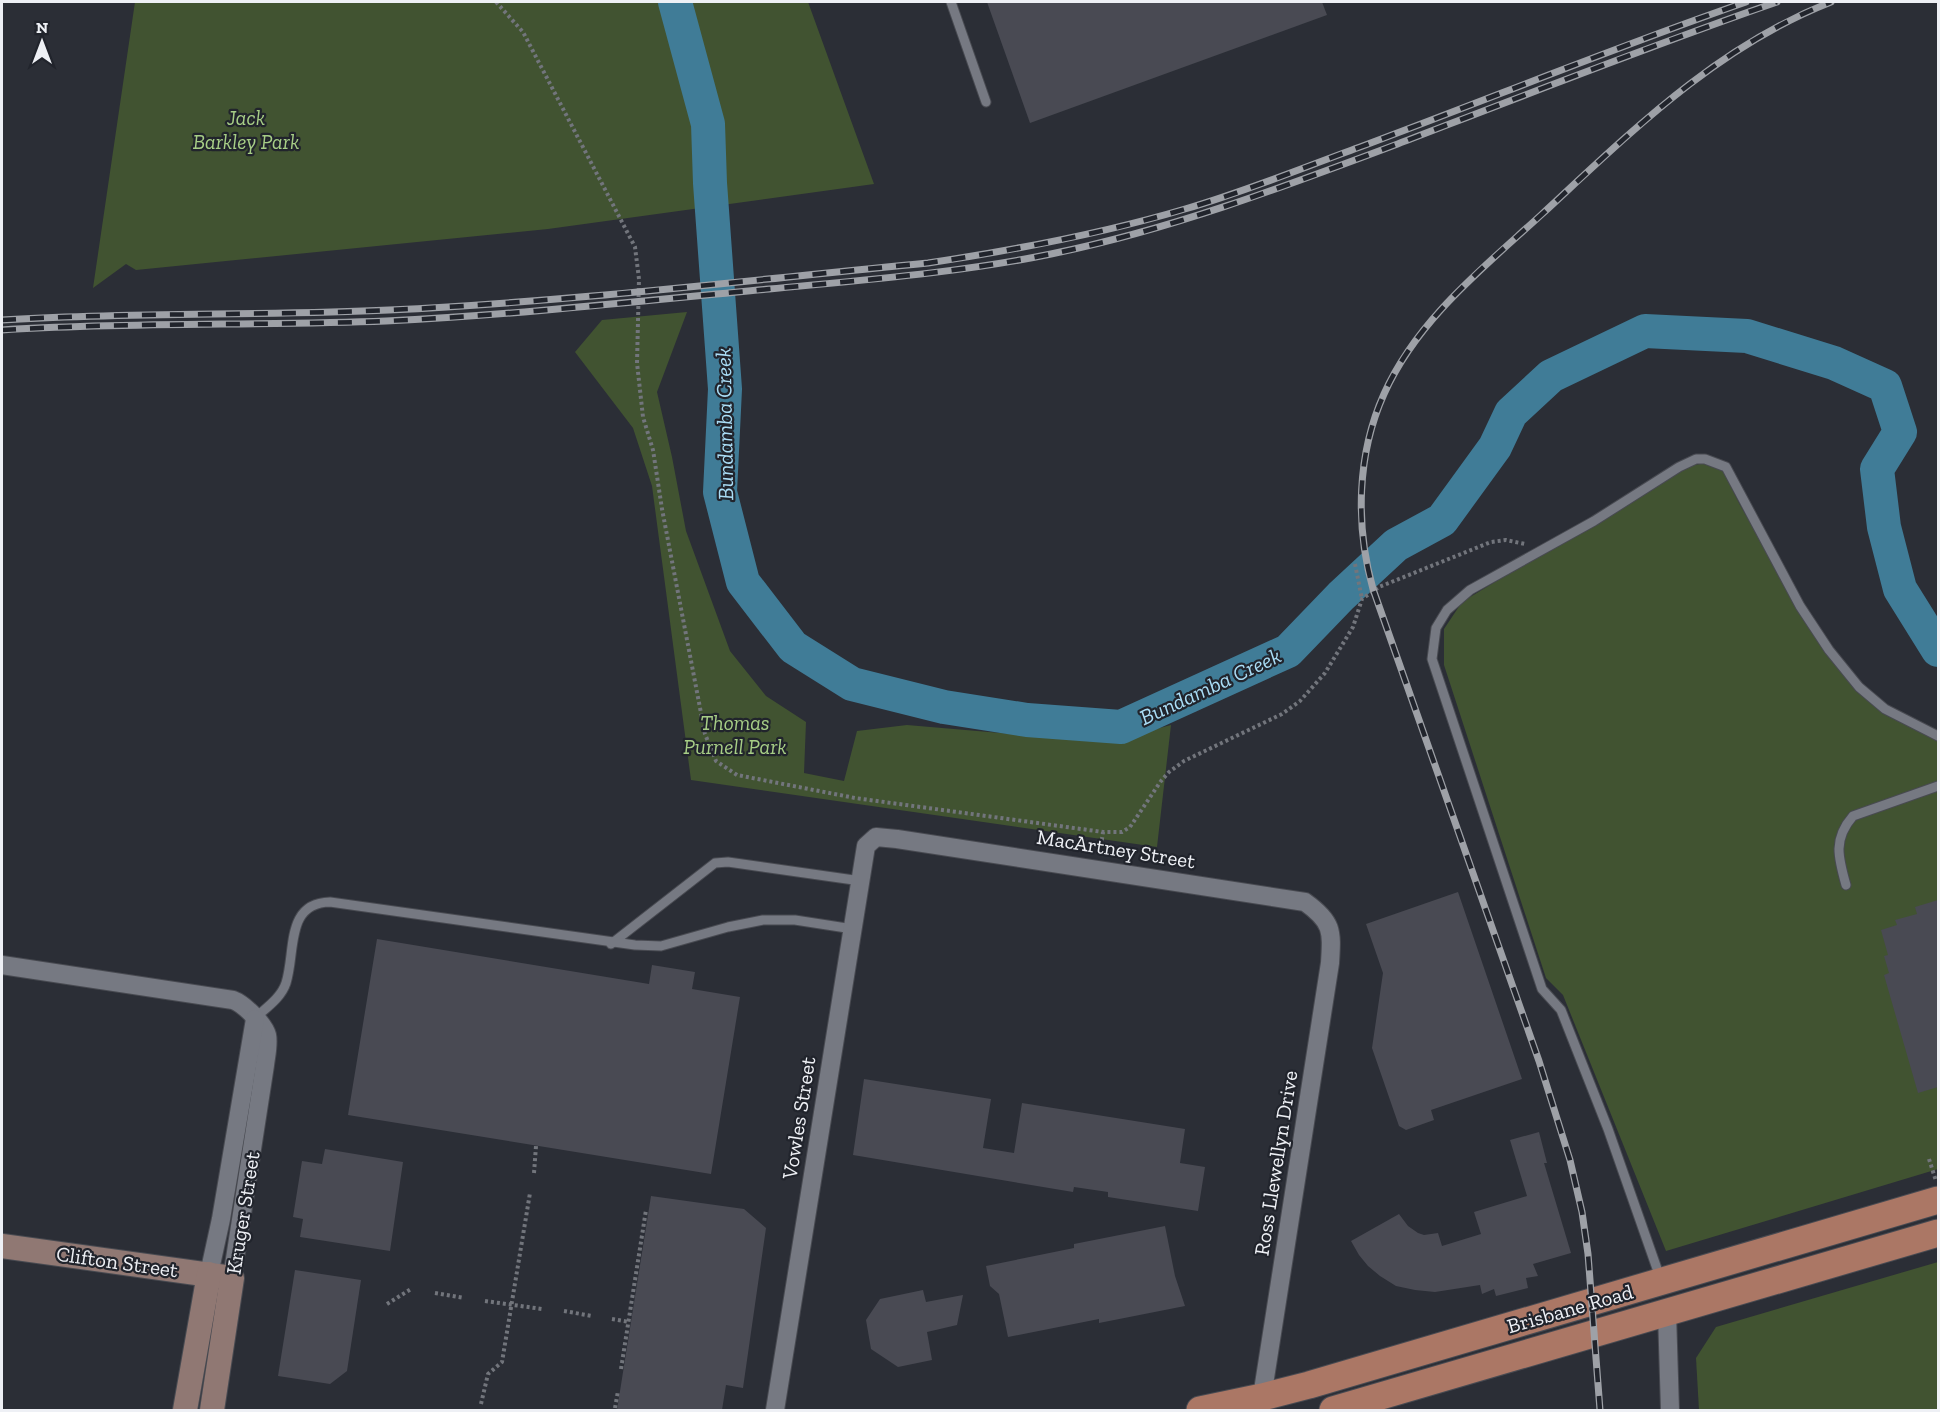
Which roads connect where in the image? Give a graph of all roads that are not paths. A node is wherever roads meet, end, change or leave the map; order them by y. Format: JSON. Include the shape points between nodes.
{"nodes":[{"id":1,"x":951,"y":2,"type":"edge"},
{"id":2,"x":986,"y":102,"type":"dead end"},
{"id":3,"x":1938,"y":736,"type":"edge"},
{"id":4,"x":1938,"y":786,"type":"edge"},
{"id":5,"x":876,"y":837,"type":"joint"},
{"id":6,"x":861,"y":880,"type":"junction"},
{"id":7,"x":1846,"y":885,"type":"dead end"},
{"id":8,"x":853,"y":929,"type":"junction"},
{"id":9,"x":1332,"y":936,"type":"joint"},
{"id":10,"x":611,"y":944,"type":"junction"},
{"id":11,"x":2,"y":965,"type":"edge"},
{"id":12,"x":255,"y":1019,"type":"junction"},
{"id":13,"x":1938,"y":1200,"type":"edge"},
{"id":14,"x":1938,"y":1233,"type":"edge"},
{"id":15,"x":2,"y":1247,"type":"edge"},
{"id":16,"x":221,"y":1276,"type":"junction"},
{"id":17,"x":1662,"y":1282,"type":"junction"},
{"id":18,"x":1667,"y":1313,"type":"junction"},
{"id":19,"x":200,"y":1402,"type":"edge"},
{"id":20,"x":1261,"y":1404,"type":"edge"},
{"id":21,"x":775,"y":1410,"type":"edge"},
{"id":22,"x":1200,"y":1410,"type":"edge"},
{"id":23,"x":1333,"y":1410,"type":"edge"},
{"id":24,"x":1670,"y":1410,"type":"edge"}],
"edges":[{"from":1,"to":2,"type":"lane"},
{"from":3,"to":17,"type":"lane","via":[[1886,709],[1859,687],[1829,650],[1800,606],[1726,467],[1717,462],[1696,459],[1678,467],[1594,521],[1470,590],[1447,610],[1436,628],[1432,659],[1542,989],[1561,1010]]},
{"from":4,"to":7,"type":"lane","via":[[1853,816],[1844,826],[1839,844]]},
{"from":5,"to":6,"type":"street","name":"Vowles Street","via":[[866,846]]},
{"from":5,"to":9,"type":"street","name":"MacArtney Street","via":[[1305,902],[1323,915]]},
{"from":6,"to":8,"type":"street","name":"Vowles Street"},
{"from":6,"to":10,"type":"lane","via":[[715,863]]},
{"from":8,"to":10,"type":"lane","via":[[795,920],[763,920],[661,946]]},
{"from":8,"to":21,"type":"street","name":"Vowles Street"},
{"from":9,"to":20,"type":"street","name":"Ross Llewellyn Drive"},
{"from":10,"to":12,"type":"lane","via":[[319,902],[306,908],[298,918],[285,985]]},
{"from":11,"to":12,"type":"street","via":[[220,997],[241,1003]]},
{"from":12,"to":16,"type":"street","name":"Kruger Street","via":[[221,1219]]},
{"from":13,"to":17,"type":"main road","name":"Brisbane Road"},
{"from":14,"to":18,"type":"main road","name":"Brisbane Road"},
{"from":15,"to":16,"type":"street","name":"Clifton Street"},
{"from":16,"to":19,"type":"street","name":"Kruger Street"},
{"from":17,"to":20,"type":"main road","name":"Brisbane Road"},
{"from":18,"to":23,"type":"main road","name":"Brisbane Road"},
{"from":18,"to":24,"type":"street"},
{"from":20,"to":22,"type":"main road","name":"Brisbane Road"}]}
